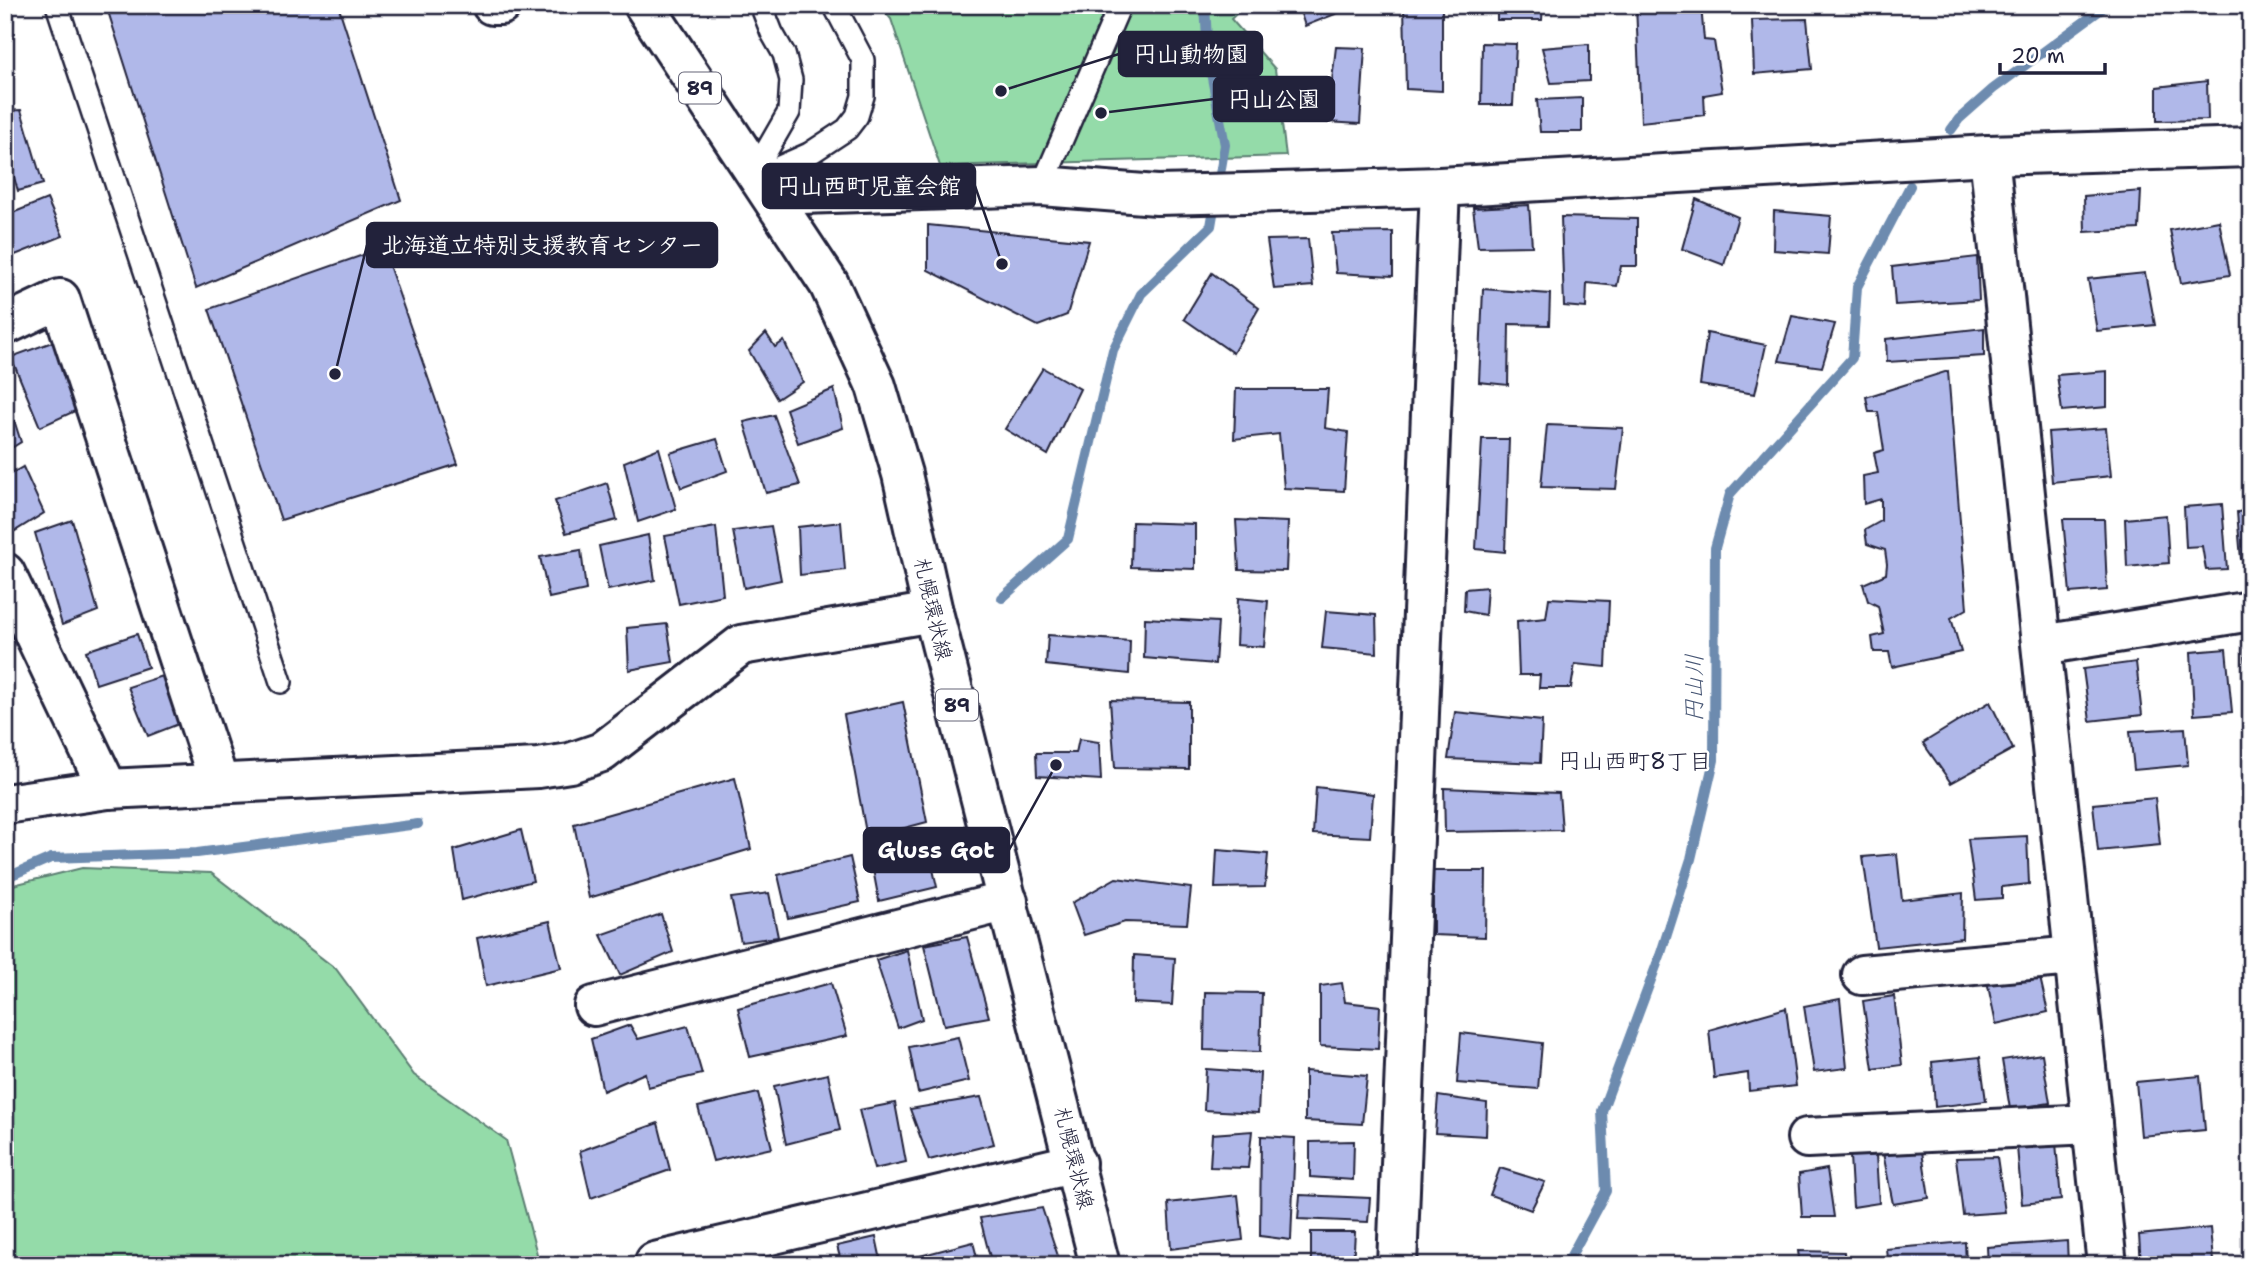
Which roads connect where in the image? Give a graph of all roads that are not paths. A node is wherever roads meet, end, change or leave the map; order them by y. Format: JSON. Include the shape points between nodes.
{"nodes":[{"id":1,"x":57,"y":5,"type":"edge"},
{"id":2,"x":492,"y":5,"type":"edge"},
{"id":3,"x":501,"y":5,"type":"edge"},
{"id":4,"x":644,"y":5,"type":"edge"},
{"id":5,"x":761,"y":5,"type":"edge"},
{"id":6,"x":834,"y":5,"type":"edge"},
{"id":7,"x":1120,"y":5,"type":"edge"},
{"id":8,"x":2251,"y":147,"type":"edge"},
{"id":9,"x":1989,"y":155,"type":"junction"},
{"id":10,"x":763,"y":183,"type":"junction"},
{"id":11,"x":1042,"y":186,"type":"junction"},
{"id":12,"x":1440,"y":187,"type":"junction"},
{"id":13,"x":5,"y":325,"type":"edge"},
{"id":14,"x":5,"y":573,"type":"edge"},
{"id":15,"x":2251,"y":611,"type":"edge"},
{"id":16,"x":933,"y":612,"type":"junction"},
{"id":17,"x":2042,"y":645,"type":"junction"},
{"id":18,"x":281,"y":682,"type":"dead end"},
{"id":19,"x":219,"y":783,"type":"junction"},
{"id":20,"x":108,"y":789,"type":"junction"},
{"id":21,"x":5,"y":804,"type":"edge"},
{"id":22,"x":1008,"y":901,"type":"junction"},
{"id":23,"x":2074,"y":956,"type":"junction"},
{"id":24,"x":1862,"y":975,"type":"dead end"},
{"id":25,"x":594,"y":1006,"type":"dead end"},
{"id":26,"x":2092,"y":1124,"type":"junction"},
{"id":27,"x":1807,"y":1138,"type":"dead end"},
{"id":28,"x":1076,"y":1163,"type":"junction"},
{"id":29,"x":655,"y":1265,"type":"edge"},
{"id":30,"x":1100,"y":1265,"type":"edge"},
{"id":31,"x":1397,"y":1265,"type":"edge"},
{"id":32,"x":2107,"y":1265,"type":"edge"}],
"edges":[{"from":1,"to":18,"type":"lane"},
{"from":2,"to":3,"type":"street"},
{"from":4,"to":10,"type":"street","name":"札幌環状線","number":"89"},
{"from":5,"to":10,"type":"lane","via":[[791,80],[789,113]]},
{"from":6,"to":10,"type":"lane","via":[[863,60],[863,96],[857,116],[846,130],[775,169]]},
{"from":7,"to":11,"type":"lane"},
{"from":8,"to":9,"type":"street"},
{"from":9,"to":12,"type":"street"},
{"from":9,"to":17,"type":"street"},
{"from":10,"to":11,"type":"street"},
{"from":10,"to":16,"type":"street","name":"札幌環状線","number":"89","via":[[829,284],[876,386],[902,474]]},
{"from":11,"to":12,"type":"street","via":[[1157,195]]},
{"from":12,"to":31,"type":"street"},
{"from":13,"to":19,"type":"street","via":[[60,299]]},
{"from":14,"to":20,"type":"street"},
{"from":15,"to":17,"type":"street"},
{"from":16,"to":19,"type":"street","via":[[741,645],[602,752],[570,763]]},
{"from":16,"to":22,"type":"street","name":"札幌環状線","number":"89"},
{"from":17,"to":23,"type":"street"},
{"from":19,"to":20,"type":"street"},
{"from":20,"to":21,"type":"street"},
{"from":22,"to":25,"type":"street"},
{"from":22,"to":28,"type":"street","name":"札幌環状線","number":"89"},
{"from":23,"to":24,"type":"street"},
{"from":23,"to":26,"type":"street"},
{"from":26,"to":27,"type":"street"},
{"from":26,"to":32,"type":"street"},
{"from":28,"to":29,"type":"street"},
{"from":28,"to":30,"type":"street","name":"札幌環状線","number":"89"}]}
